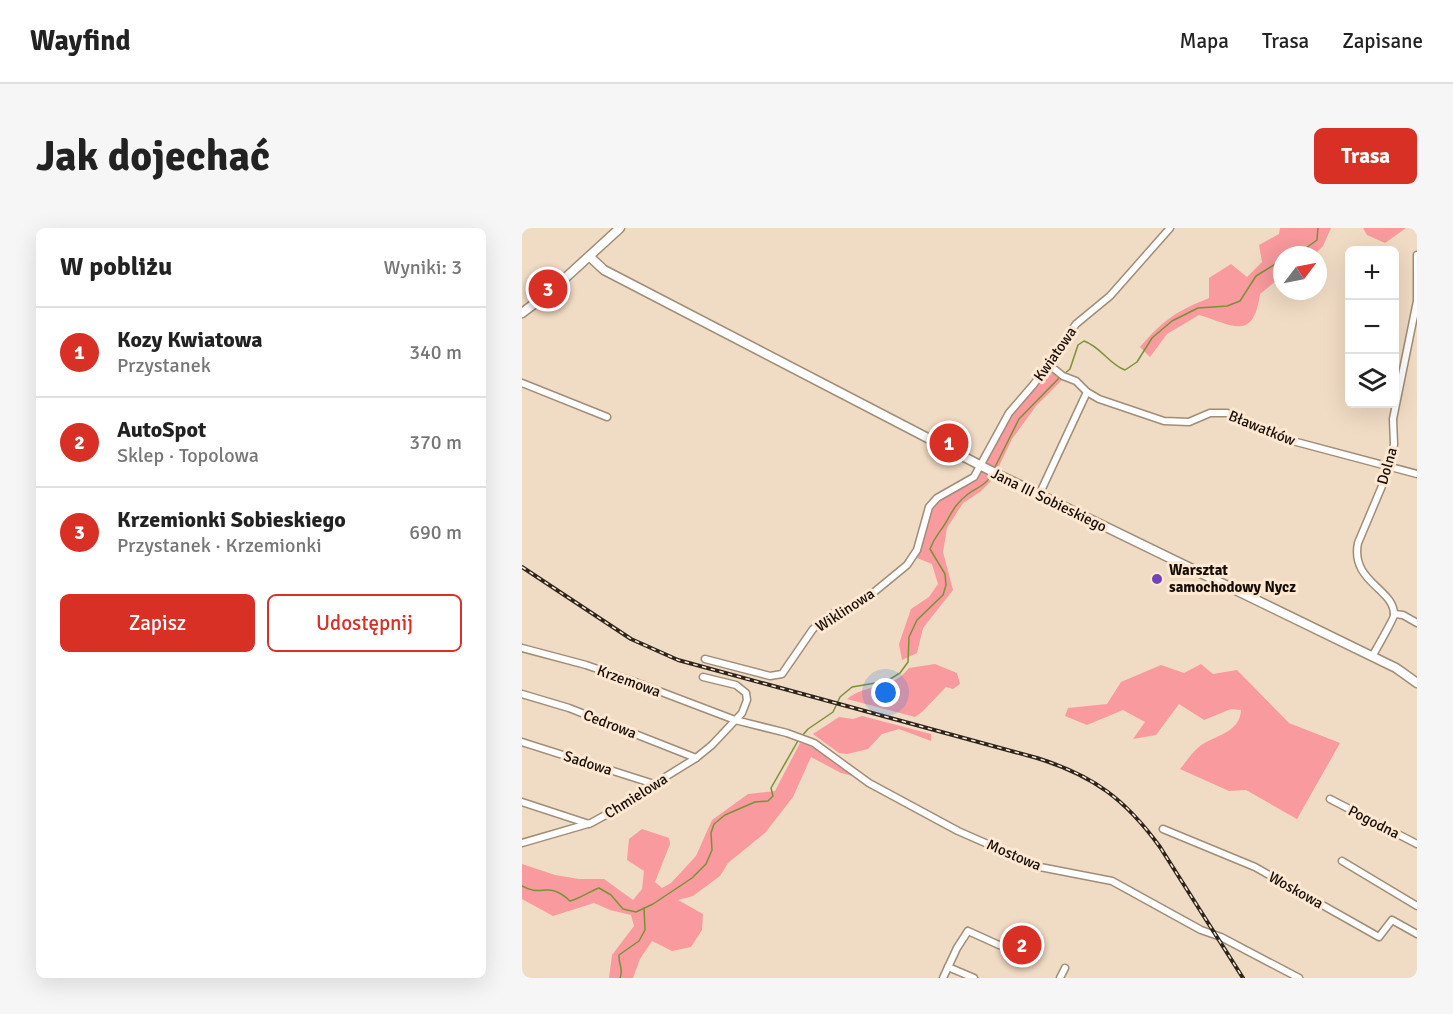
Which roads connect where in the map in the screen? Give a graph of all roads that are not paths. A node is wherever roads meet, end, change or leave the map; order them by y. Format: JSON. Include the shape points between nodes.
{"nodes":[{"id":1,"x":620,"y":228,"type":"edge"},
{"id":2,"x":1170,"y":228,"type":"edge"},
{"id":3,"x":1417,"y":255,"type":"edge"},
{"id":4,"x":590,"y":257,"type":"junction"},
{"id":5,"x":522,"y":313,"type":"edge"},
{"id":6,"x":1048,"y":364,"type":"junction"},
{"id":7,"x":522,"y":383,"type":"edge"},
{"id":8,"x":1087,"y":392,"type":"junction"},
{"id":9,"x":607,"y":417,"type":"dead end"},
{"id":10,"x":981,"y":466,"type":"junction"},
{"id":11,"x":1390,"y":467,"type":"junction"},
{"id":12,"x":1417,"y":474,"type":"edge"},
{"id":13,"x":1039,"y":495,"type":"junction"},
{"id":14,"x":1394,"y":614,"type":"junction"},
{"id":15,"x":1417,"y":623,"type":"edge"},
{"id":16,"x":523,"y":650,"type":"edge"},
{"id":17,"x":1372,"y":657,"type":"junction"},
{"id":18,"x":705,"y":659,"type":"dead end"},
{"id":19,"x":703,"y":677,"type":"dead end"},
{"id":20,"x":1417,"y":683,"type":"edge"},
{"id":21,"x":522,"y":694,"type":"edge"},
{"id":22,"x":735,"y":720,"type":"junction"},
{"id":23,"x":522,"y":742,"type":"edge"},
{"id":24,"x":696,"y":758,"type":"junction"},
{"id":25,"x":654,"y":784,"type":"junction"},
{"id":26,"x":1330,"y":799,"type":"dead end"},
{"id":27,"x":522,"y":802,"type":"edge"},
{"id":28,"x":589,"y":824,"type":"junction"},
{"id":29,"x":1163,"y":829,"type":"dead end"},
{"id":30,"x":522,"y":843,"type":"edge"},
{"id":31,"x":1417,"y":844,"type":"edge"},
{"id":32,"x":1342,"y":861,"type":"dead end"},
{"id":33,"x":1417,"y":906,"type":"edge"},
{"id":34,"x":1417,"y":934,"type":"edge"},
{"id":35,"x":1019,"y":950,"type":"dead end"},
{"id":36,"x":948,"y":967,"type":"junction"},
{"id":37,"x":1065,"y":968,"type":"dead end"},
{"id":38,"x":943,"y":978,"type":"edge"},
{"id":39,"x":974,"y":978,"type":"edge"},
{"id":40,"x":1060,"y":978,"type":"edge"},
{"id":41,"x":1299,"y":978,"type":"edge"}],
"edges":[{"from":1,"to":4,"type":"street"},
{"from":2,"to":6,"type":"street","name":"Kwiatowa","via":[[1110,296],[1076,324]]},
{"from":3,"to":11,"type":"street","name":"Dolna","via":[[1416,303],[1393,419]]},
{"from":4,"to":5,"type":"street"},
{"from":4,"to":10,"type":"street","name":"Jana III Sobieskiego","via":[[604,270]]},
{"from":6,"to":8,"type":"street","name":"Bławatków"},
{"from":6,"to":10,"type":"street","name":"Kwiatowa","via":[[1009,413]]},
{"from":7,"to":9,"type":"street"},
{"from":8,"to":11,"type":"street","name":"Bławatków","via":[[1113,405],[1164,421],[1189,422],[1210,413],[1227,412],[1289,440]]},
{"from":8,"to":13,"type":"street"},
{"from":10,"to":13,"type":"street","name":"Jana III Sobieskiego"},
{"from":10,"to":18,"type":"street","name":"Wiklinowa","via":[[974,477],[937,498],[930,507],[917,550],[907,564],[862,602],[832,614],[813,629],[782,674],[770,676]]},
{"from":11,"to":12,"type":"street","name":"Bławatków"},
{"from":11,"to":14,"type":"street","name":"Dolna","via":[[1355,556],[1360,569],[1388,601]]},
{"from":13,"to":17,"type":"street","name":"Jana III Sobieskiego"},
{"from":14,"to":15,"type":"street"},
{"from":14,"to":17,"type":"street"},
{"from":16,"to":22,"type":"street","name":"Krzemowa","via":[[586,665]]},
{"from":17,"to":20,"type":"street","name":"Jana III Sobieskiego","via":[[1404,672]]},
{"from":19,"to":22,"type":"street","via":[[736,685],[746,693],[742,713]]},
{"from":21,"to":24,"type":"street","name":"Cedrowa","via":[[569,708]]},
{"from":22,"to":24,"type":"street","name":"Chmielowa"},
{"from":22,"to":41,"type":"street","name":"Mostowa","via":[[814,743],[869,783],[958,831],[1040,867],[1112,881]]},
{"from":23,"to":25,"type":"street","name":"Sadowa"},
{"from":24,"to":25,"type":"street","name":"Chmielowa"},
{"from":25,"to":28,"type":"street","name":"Chmielowa","via":[[642,795]]},
{"from":26,"to":31,"type":"street","name":"Pogodna"},
{"from":27,"to":28,"type":"street"},
{"from":28,"to":30,"type":"street","name":"Chmielowa"},
{"from":29,"to":34,"type":"street","name":"Woskowa","via":[[1255,867],[1379,937],[1392,920]]},
{"from":32,"to":33,"type":"street"},
{"from":35,"to":36,"type":"street","via":[[968,931]]},
{"from":36,"to":38,"type":"street"},
{"from":36,"to":39,"type":"street"},
{"from":37,"to":40,"type":"street"}]}
